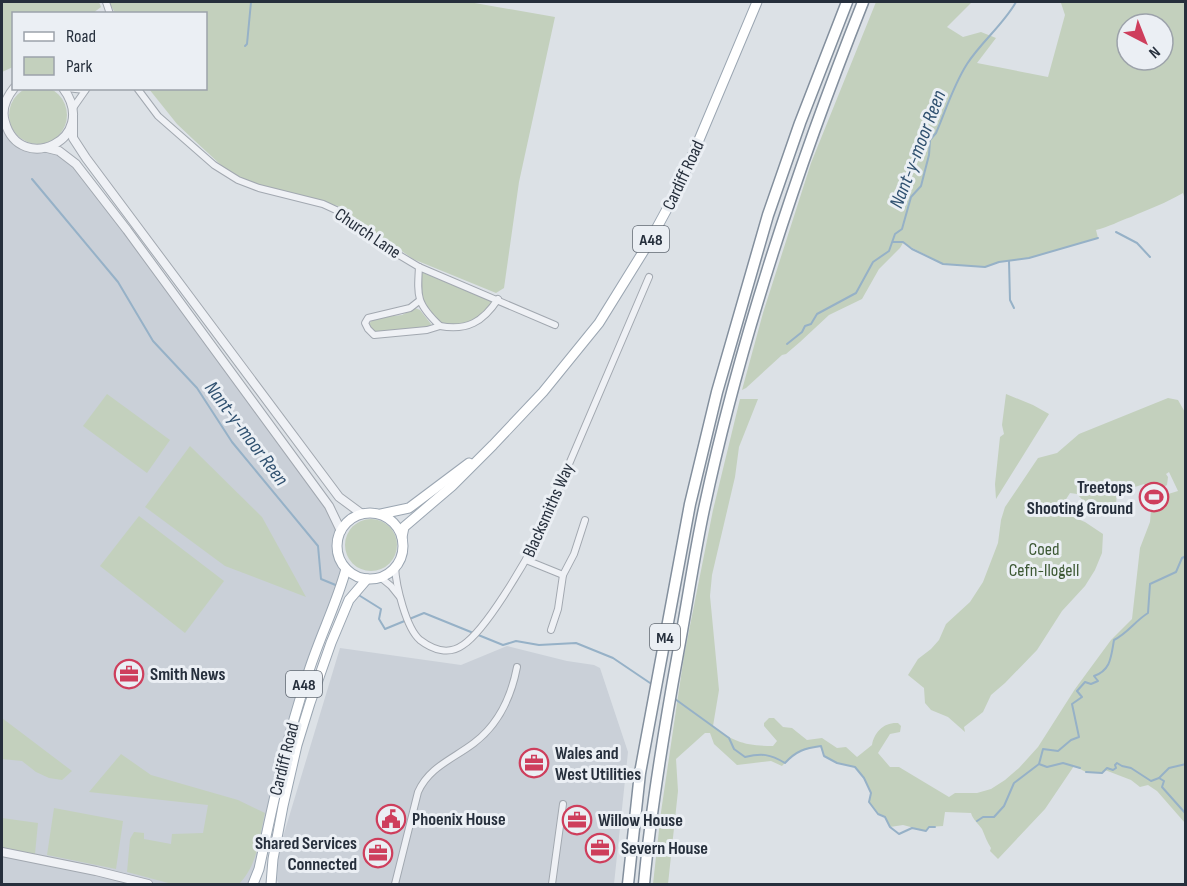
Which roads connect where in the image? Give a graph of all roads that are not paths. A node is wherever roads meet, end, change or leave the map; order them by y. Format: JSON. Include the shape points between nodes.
{"nodes":[{"id":1,"x":757,"y":2,"type":"edge"},
{"id":2,"x":847,"y":2,"type":"edge"},
{"id":3,"x":863,"y":2,"type":"edge"},
{"id":4,"x":12,"y":90,"type":"edge"},
{"id":5,"x":66,"y":90,"type":"edge"},
{"id":6,"x":85,"y":90,"type":"edge"},
{"id":7,"x":138,"y":90,"type":"edge"},
{"id":8,"x":73,"y":108,"type":"junction"},
{"id":9,"x":74,"y":118,"type":"junction"},
{"id":10,"x":47,"y":148,"type":"junction"},
{"id":11,"x":419,"y":267,"type":"junction"},
{"id":12,"x":649,"y":277,"type":"dead end"},
{"id":13,"x":498,"y":299,"type":"junction"},
{"id":14,"x":419,"y":301,"type":"junction"},
{"id":15,"x":555,"y":325,"type":"dead end"},
{"id":16,"x":440,"y":326,"type":"junction"},
{"id":17,"x":493,"y":445,"type":"junction"},
{"id":18,"x":362,"y":514,"type":"junction"},
{"id":19,"x":381,"y":514,"type":"junction"},
{"id":20,"x":585,"y":520,"type":"dead end"},
{"id":21,"x":341,"y":531,"type":"junction"},
{"id":22,"x":402,"y":537,"type":"junction"},
{"id":23,"x":526,"y":560,"type":"junction"},
{"id":24,"x":395,"y":567,"type":"junction"},
{"id":25,"x":346,"y":569,"type":"junction"},
{"id":26,"x":563,"y":575,"type":"junction"},
{"id":27,"x":380,"y":577,"type":"junction"},
{"id":28,"x":367,"y":579,"type":"junction"},
{"id":29,"x":401,"y":599,"type":"junction"},
{"id":30,"x":551,"y":630,"type":"dead end"},
{"id":31,"x":517,"y":667,"type":"dead end"},
{"id":32,"x":562,"y":804,"type":"dead end"},
{"id":33,"x":2,"y":852,"type":"edge"},
{"id":34,"x":148,"y":885,"type":"edge"},
{"id":35,"x":253,"y":885,"type":"edge"},
{"id":36,"x":271,"y":885,"type":"edge"},
{"id":37,"x":395,"y":885,"type":"edge"},
{"id":38,"x":552,"y":885,"type":"edge"},
{"id":39,"x":628,"y":885,"type":"edge"},
{"id":40,"x":644,"y":885,"type":"edge"}],
"edges":[{"from":1,"to":17,"type":"main road","name":"Cardiff Road","number":"A48","via":[[681,184],[643,252],[599,323]]},
{"from":2,"to":39,"type":"highway","number":"M4","via":[[768,215],[718,389],[690,504],[642,761]]},
{"from":3,"to":40,"type":"highway","number":"M4","via":[[797,179],[733,390],[704,509],[656,778]]},
{"from":4,"to":10,"type":"street","via":[[4,107],[7,130],[17,142],[28,147]]},
{"from":5,"to":8,"type":"street"},
{"from":6,"to":8,"type":"street"},
{"from":7,"to":11,"type":"street","name":"Church Lane","via":[[158,116],[214,165],[259,188],[336,210]]},
{"from":8,"to":9,"type":"street"},
{"from":9,"to":10,"type":"street","via":[[65,137]]},
{"from":9,"to":18,"type":"street","via":[[73,138],[86,158],[339,496]]},
{"from":10,"to":21,"type":"street","via":[[59,151],[76,164],[120,220],[322,497]]},
{"from":11,"to":13,"type":"street","name":"Church Lane"},
{"from":11,"to":14,"type":"street"},
{"from":12,"to":23,"type":"street","name":"Blacksmiths Way"},
{"from":13,"to":15,"type":"street","name":"Church Lane"},
{"from":13,"to":16,"type":"street","via":[[475,324]]},
{"from":14,"to":16,"type":"street"},
{"from":14,"to":16,"type":"street","via":[[410,308],[368,318],[365,323],[374,335]]},
{"from":17,"to":19,"type":"main road","name":"Cardiff Road","number":"A48","via":[[409,508]]},
{"from":17,"to":22,"type":"main road","name":"Cardiff Road","number":"A48","via":[[404,527]]},
{"from":18,"to":19,"type":"main road"},
{"from":18,"to":21,"type":"main road"},
{"from":19,"to":22,"type":"main road","via":[[391,520]]},
{"from":20,"to":26,"type":"street"},
{"from":21,"to":25,"type":"main road","via":[[337,548]]},
{"from":22,"to":24,"type":"main road","via":[[401,558]]},
{"from":23,"to":26,"type":"street"},
{"from":23,"to":29,"type":"street","name":"Blacksmiths Way","via":[[462,646],[442,651],[413,633]]},
{"from":24,"to":27,"type":"main road"},
{"from":24,"to":29,"type":"street","name":"Blacksmiths Way"},
{"from":25,"to":28,"type":"main road"},
{"from":25,"to":35,"type":"main road","name":"Cardiff Road","number":"A48","via":[[288,735]]},
{"from":26,"to":30,"type":"street"},
{"from":27,"to":28,"type":"main road"},
{"from":27,"to":29,"type":"street","name":"Blacksmiths Way"},
{"from":28,"to":36,"type":"main road","name":"Cardiff Road","number":"A48","via":[[349,600],[310,703],[283,806]]},
{"from":31,"to":37,"type":"street","via":[[510,697],[494,724],[423,780]]},
{"from":32,"to":38,"type":"street"},
{"from":33,"to":34,"type":"street"}]}
